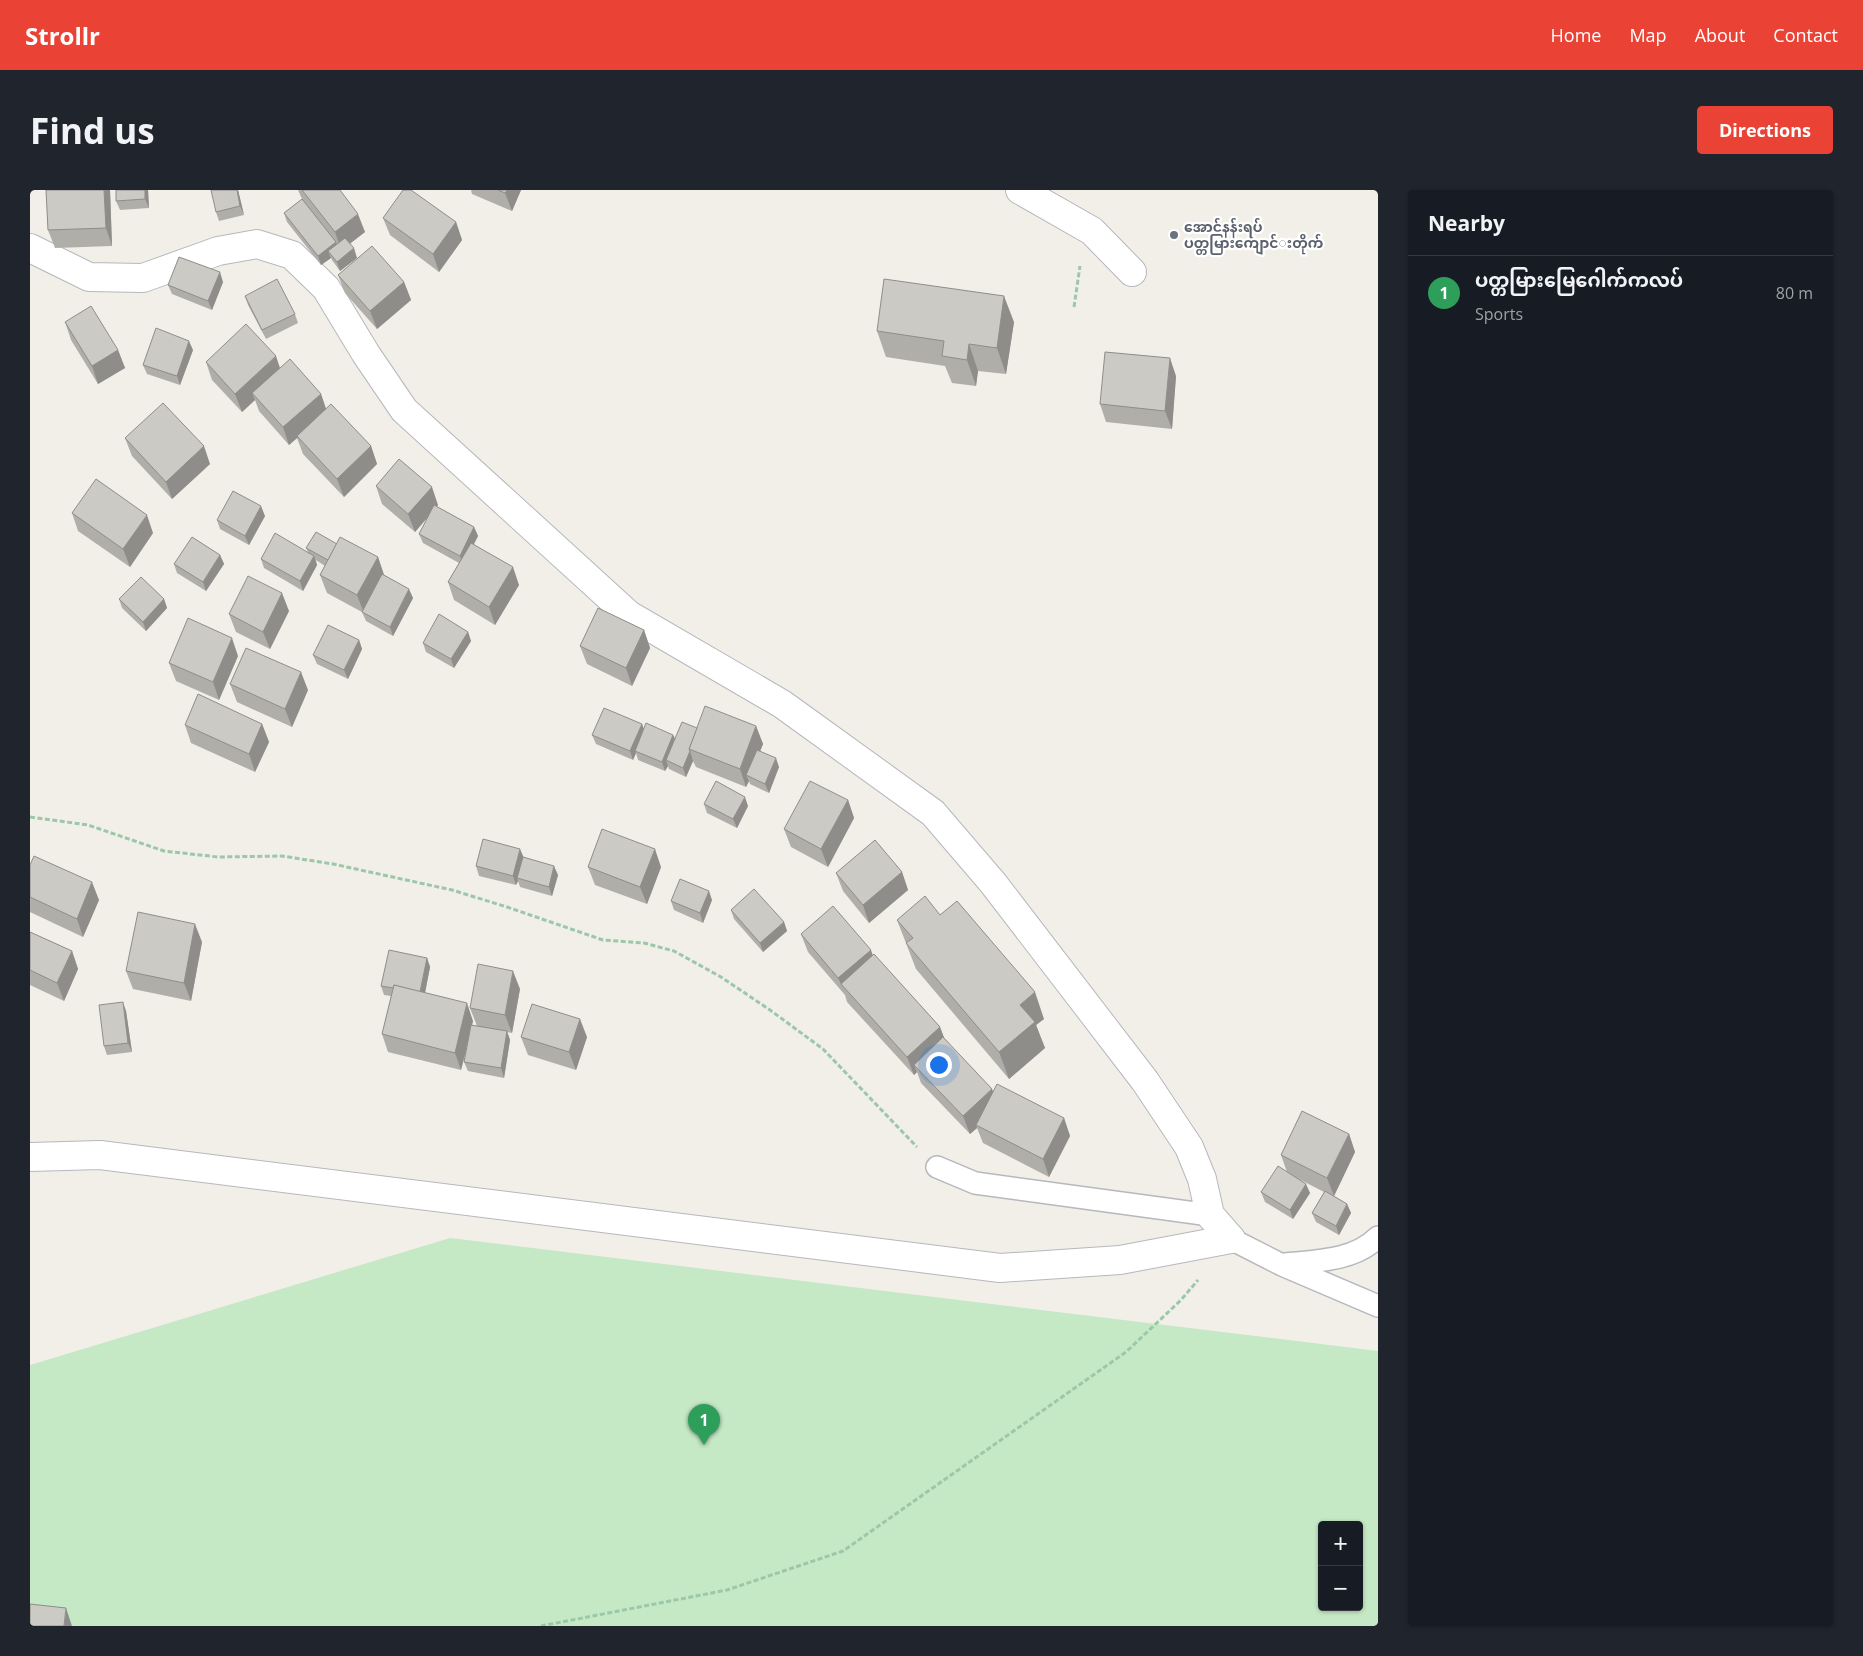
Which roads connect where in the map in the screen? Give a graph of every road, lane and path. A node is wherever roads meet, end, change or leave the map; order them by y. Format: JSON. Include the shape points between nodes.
{"nodes":[{"id":1,"x":1020,"y":190,"type":"edge"},
{"id":2,"x":30,"y":248,"type":"edge"},
{"id":3,"x":1132,"y":272,"type":"dead end"},
{"id":4,"x":30,"y":817,"type":"edge"},
{"id":5,"x":30,"y":1157,"type":"edge"},
{"id":6,"x":937,"y":1167,"type":"joint"},
{"id":7,"x":1210,"y":1215,"type":"junction"},
{"id":8,"x":1378,"y":1237,"type":"edge"},
{"id":9,"x":1231,"y":1238,"type":"junction"},
{"id":10,"x":1282,"y":1265,"type":"junction"},
{"id":11,"x":1200,"y":1277,"type":"dead end"},
{"id":12,"x":1378,"y":1306,"type":"edge"},
{"id":13,"x":541,"y":1626,"type":"edge"}],
"edges":[{"from":1,"to":3,"type":"street","via":[[1092,231]]},
{"from":2,"to":7,"type":"street","via":[[89,277],[143,278],[218,251],[256,244],[292,255],[326,288],[404,410],[629,615],[782,704],[933,813],[992,883],[1145,1081],[1188,1147],[1202,1179]]},
{"from":4,"to":6,"type":"path","via":[[88,825],[164,851],[218,857],[282,856],[333,864],[452,890],[603,940],[644,942],[674,951],[721,977],[823,1049]]},
{"from":5,"to":9,"type":"street","via":[[100,1155],[1000,1268],[1120,1260]]},
{"from":6,"to":7,"type":"lane","via":[[975,1183]]},
{"from":7,"to":9,"type":"street"},
{"from":8,"to":10,"type":"lane","via":[[1337,1259]]},
{"from":9,"to":10,"type":"lane"},
{"from":10,"to":12,"type":"lane"},
{"from":11,"to":13,"type":"path","via":[[1181,1300],[1126,1352],[843,1551],[727,1590]]}]}
